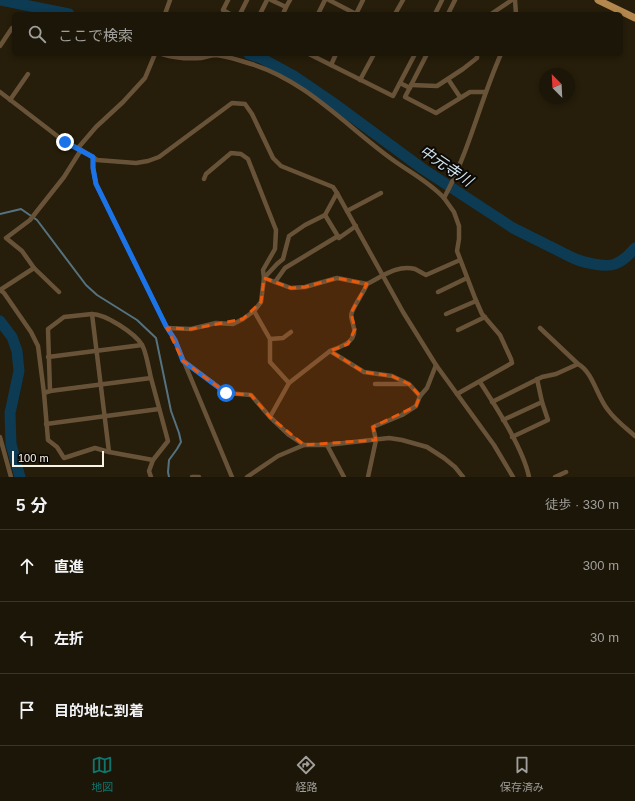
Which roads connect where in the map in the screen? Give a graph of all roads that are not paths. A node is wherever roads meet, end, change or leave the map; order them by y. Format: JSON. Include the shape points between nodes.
{"nodes":[{"id":1,"x":170,"y":0,"type":"edge"},
{"id":2,"x":228,"y":0,"type":"edge"},
{"id":3,"x":247,"y":0,"type":"edge"},
{"id":4,"x":267,"y":0,"type":"edge"},
{"id":5,"x":271,"y":0,"type":"edge"},
{"id":6,"x":290,"y":0,"type":"edge"},
{"id":7,"x":325,"y":0,"type":"edge"},
{"id":8,"x":328,"y":0,"type":"edge"},
{"id":9,"x":363,"y":0,"type":"edge"},
{"id":10,"x":403,"y":0,"type":"edge"},
{"id":11,"x":442,"y":0,"type":"edge"},
{"id":12,"x":455,"y":0,"type":"edge"},
{"id":13,"x":512,"y":0,"type":"edge"},
{"id":14,"x":515,"y":0,"type":"edge"},
{"id":15,"x":598,"y":0,"type":"edge"},
{"id":16,"x":286,"y":7,"type":"junction"},
{"id":17,"x":166,"y":12,"type":"edge"},
{"id":18,"x":226,"y":12,"type":"edge"},
{"id":19,"x":241,"y":12,"type":"edge"},
{"id":20,"x":261,"y":12,"type":"edge"},
{"id":21,"x":284,"y":12,"type":"edge"},
{"id":22,"x":319,"y":12,"type":"edge"},
{"id":23,"x":352,"y":12,"type":"edge"},
{"id":24,"x":357,"y":12,"type":"edge"},
{"id":25,"x":396,"y":12,"type":"edge"},
{"id":26,"x":436,"y":12,"type":"edge"},
{"id":27,"x":449,"y":12,"type":"edge"},
{"id":28,"x":494,"y":12,"type":"edge"},
{"id":29,"x":516,"y":12,"type":"edge"},
{"id":30,"x":623,"y":12,"type":"edge"},
{"id":31,"x":623,"y":12,"type":"edge"},
{"id":32,"x":635,"y":18,"type":"edge"},
{"id":33,"x":12,"y":28,"type":"dead end"},
{"id":34,"x":0,"y":46,"type":"edge"},
{"id":35,"x":154,"y":56,"type":"edge"},
{"id":36,"x":168,"y":56,"type":"edge"},
{"id":37,"x":209,"y":56,"type":"edge"},
{"id":38,"x":222,"y":56,"type":"edge"},
{"id":39,"x":313,"y":56,"type":"edge"},
{"id":40,"x":335,"y":56,"type":"edge"},
{"id":41,"x":373,"y":56,"type":"edge"},
{"id":42,"x":414,"y":56,"type":"edge"},
{"id":43,"x":426,"y":56,"type":"edge"},
{"id":44,"x":477,"y":56,"type":"edge"},
{"id":45,"x":500,"y":56,"type":"edge"},
{"id":46,"x":331,"y":65,"type":"junction"},
{"id":47,"x":28,"y":74,"type":"dead end"},
{"id":48,"x":448,"y":79,"type":"junction"},
{"id":49,"x":360,"y":80,"type":"junction"},
{"id":50,"x":400,"y":83,"type":"junction"},
{"id":51,"x":411,"y":86,"type":"junction"},
{"id":52,"x":0,"y":92,"type":"edge"},
{"id":53,"x":486,"y":92,"type":"junction"},
{"id":54,"x":460,"y":98,"type":"junction"},
{"id":55,"x":10,"y":100,"type":"junction"},
{"id":56,"x":80,"y":149,"type":"junction"},
{"id":57,"x":93,"y":157,"type":"junction"},
{"id":58,"x":204,"y":179,"type":"dead end"},
{"id":59,"x":337,"y":193,"type":"junction"},
{"id":60,"x":381,"y":193,"type":"dead end"},
{"id":61,"x":444,"y":198,"type":"junction"},
{"id":62,"x":347,"y":211,"type":"junction"},
{"id":63,"x":325,"y":216,"type":"junction"},
{"id":64,"x":356,"y":226,"type":"junction"},
{"id":65,"x":338,"y":236,"type":"junction"},
{"id":66,"x":460,"y":260,"type":"junction"},
{"id":67,"x":34,"y":268,"type":"junction"},
{"id":68,"x":383,"y":276,"type":"junction"},
{"id":69,"x":264,"y":278,"type":"junction"},
{"id":70,"x":467,"y":278,"type":"junction"},
{"id":71,"x":275,"y":282,"type":"junction"},
{"id":72,"x":367,"y":284,"type":"junction"},
{"id":73,"x":0,"y":290,"type":"edge"},
{"id":74,"x":59,"y":292,"type":"dead end"},
{"id":75,"x":438,"y":292,"type":"dead end"},
{"id":76,"x":476,"y":301,"type":"junction"},
{"id":77,"x":254,"y":311,"type":"junction"},
{"id":78,"x":92,"y":314,"type":"junction"},
{"id":79,"x":446,"y":314,"type":"dead end"},
{"id":80,"x":485,"y":317,"type":"junction"},
{"id":81,"x":167,"y":328,"type":"junction"},
{"id":82,"x":540,"y":328,"type":"dead end"},
{"id":83,"x":458,"y":330,"type":"dead end"},
{"id":84,"x":292,"y":332,"type":"dead end"},
{"id":85,"x":270,"y":339,"type":"junction"},
{"id":86,"x":142,"y":345,"type":"junction"},
{"id":87,"x":96,"y":351,"type":"junction"},
{"id":88,"x":330,"y":352,"type":"junction"},
{"id":89,"x":48,"y":357,"type":"junction"},
{"id":90,"x":183,"y":361,"type":"junction"},
{"id":91,"x":578,"y":364,"type":"junction"},
{"id":92,"x":436,"y":365,"type":"junction"},
{"id":93,"x":151,"y":378,"type":"junction"},
{"id":94,"x":537,"y":380,"type":"junction"},
{"id":95,"x":480,"y":382,"type":"junction"},
{"id":96,"x":290,"y":383,"type":"junction"},
{"id":97,"x":375,"y":384,"type":"dead end"},
{"id":98,"x":409,"y":384,"type":"junction"},
{"id":99,"x":101,"y":385,"type":"junction"},
{"id":100,"x":50,"y":391,"type":"junction"},
{"id":101,"x":44,"y":393,"type":"junction"},
{"id":102,"x":457,"y":394,"type":"junction"},
{"id":103,"x":420,"y":396,"type":"junction"},
{"id":104,"x":492,"y":402,"type":"junction"},
{"id":105,"x":542,"y":402,"type":"junction"},
{"id":106,"x":159,"y":409,"type":"junction"},
{"id":107,"x":105,"y":416,"type":"junction"},
{"id":108,"x":270,"y":417,"type":"junction"},
{"id":109,"x":503,"y":420,"type":"junction"},
{"id":110,"x":46,"y":424,"type":"junction"},
{"id":111,"x":635,"y":436,"type":"edge"},
{"id":112,"x":0,"y":437,"type":"edge"},
{"id":113,"x":512,"y":437,"type":"junction"},
{"id":114,"x":376,"y":440,"type":"junction"},
{"id":115,"x":304,"y":445,"type":"junction"},
{"id":116,"x":327,"y":445,"type":"junction"},
{"id":117,"x":109,"y":452,"type":"junction"},
{"id":118,"x":153,"y":460,"type":"junction"},
{"id":119,"x":566,"y":472,"type":"dead end"},
{"id":120,"x":10,"y":477,"type":"edge"},
{"id":121,"x":151,"y":477,"type":"edge"},
{"id":122,"x":192,"y":477,"type":"edge"},
{"id":123,"x":199,"y":477,"type":"edge"},
{"id":124,"x":232,"y":477,"type":"edge"},
{"id":125,"x":247,"y":477,"type":"edge"},
{"id":126,"x":344,"y":477,"type":"edge"},
{"id":127,"x":368,"y":477,"type":"edge"},
{"id":128,"x":463,"y":477,"type":"edge"},
{"id":129,"x":513,"y":477,"type":"edge"},
{"id":130,"x":529,"y":477,"type":"edge"},
{"id":131,"x":555,"y":477,"type":"edge"}],
"edges":[{"from":1,"to":17,"type":"street"},
{"from":2,"to":18,"type":"street","via":[[223,10]]},
{"from":3,"to":19,"type":"street"},
{"from":4,"to":20,"type":"street"},
{"from":5,"to":16,"type":"street"},
{"from":6,"to":16,"type":"street"},
{"from":7,"to":22,"type":"street"},
{"from":8,"to":23,"type":"street"},
{"from":9,"to":24,"type":"street"},
{"from":10,"to":25,"type":"street"},
{"from":11,"to":26,"type":"street"},
{"from":12,"to":27,"type":"street"},
{"from":13,"to":28,"type":"street"},
{"from":14,"to":29,"type":"street"},
{"from":15,"to":31,"type":"main road"},
{"from":16,"to":21,"type":"street"},
{"from":30,"to":32,"type":"main road"},
{"from":33,"to":34,"type":"street"},
{"from":35,"to":56,"type":"street","via":[[145,78],[96,127]]},
{"from":36,"to":37,"type":"street","via":[[190,59]]},
{"from":38,"to":61,"type":"street","via":[[251,63],[302,88],[393,160],[433,186]]},
{"from":39,"to":46,"type":"street"},
{"from":40,"to":46,"type":"street"},
{"from":41,"to":49,"type":"street"},
{"from":42,"to":50,"type":"street"},
{"from":43,"to":51,"type":"street"},
{"from":44,"to":48,"type":"street"},
{"from":45,"to":53,"type":"street"},
{"from":46,"to":49,"type":"street"},
{"from":47,"to":55,"type":"street"},
{"from":48,"to":51,"type":"street","via":[[437,86]]},
{"from":48,"to":54,"type":"street"},
{"from":49,"to":50,"type":"street","via":[[393,96]]},
{"from":50,"to":51,"type":"street"},
{"from":51,"to":54,"type":"street","via":[[405,97],[436,113]]},
{"from":52,"to":55,"type":"street"},
{"from":53,"to":54,"type":"street","via":[[470,92]]},
{"from":53,"to":61,"type":"street","via":[[464,157]]},
{"from":55,"to":56,"type":"street","via":[[49,131]]},
{"from":56,"to":57,"type":"street"},
{"from":56,"to":67,"type":"street","via":[[64,177],[35,214],[6,238],[22,251]]},
{"from":57,"to":59,"type":"street","via":[[98,160],[136,163],[154,159],[222,109],[236,102],[245,104],[273,158],[281,166],[324,182]]},
{"from":57,"to":81,"type":"street","via":[[96,184]]},
{"from":58,"to":69,"type":"street","via":[[206,174],[231,153],[241,154],[248,159],[276,230],[275,249],[263,270]]},
{"from":59,"to":62,"type":"street"},
{"from":59,"to":63,"type":"street"},
{"from":60,"to":62,"type":"street"},
{"from":61,"to":66,"type":"street","via":[[454,212],[459,226],[457,251]]},
{"from":62,"to":64,"type":"street"},
{"from":63,"to":65,"type":"street"},
{"from":63,"to":69,"type":"street","via":[[305,225],[290,236],[283,259]]},
{"from":64,"to":65,"type":"street","via":[[339,238]]},
{"from":64,"to":68,"type":"street"},
{"from":65,"to":71,"type":"street","via":[[285,268]]},
{"from":66,"to":68,"type":"street","via":[[426,275],[407,268]]},
{"from":66,"to":70,"type":"street"},
{"from":67,"to":73,"type":"street"},
{"from":67,"to":74,"type":"street"},
{"from":68,"to":72,"type":"street"},
{"from":68,"to":92,"type":"street"},
{"from":69,"to":71,"type":"street"},
{"from":69,"to":77,"type":"street","via":[[261,302]]},
{"from":70,"to":75,"type":"street"},
{"from":70,"to":76,"type":"street"},
{"from":71,"to":72,"type":"street","via":[[292,288],[336,278]]},
{"from":72,"to":88,"type":"street","via":[[351,313],[355,329],[353,338],[348,344]]},
{"from":73,"to":101,"type":"street","via":[[31,332],[38,346]]},
{"from":76,"to":79,"type":"street"},
{"from":76,"to":80,"type":"street"},
{"from":77,"to":81,"type":"street","via":[[233,324],[216,323],[191,329]]},
{"from":77,"to":85,"type":"street"},
{"from":78,"to":86,"type":"street","via":[[99,314],[126,329]]},
{"from":78,"to":87,"type":"street"},
{"from":78,"to":89,"type":"street","via":[[64,318],[48,330]]},
{"from":80,"to":83,"type":"street"},
{"from":80,"to":95,"type":"street","via":[[500,335],[512,363]]},
{"from":81,"to":90,"type":"street"},
{"from":82,"to":91,"type":"street"},
{"from":84,"to":85,"type":"street","via":[[283,338]]},
{"from":85,"to":96,"type":"street","via":[[270,362]]},
{"from":86,"to":87,"type":"street"},
{"from":86,"to":93,"type":"street"},
{"from":87,"to":89,"type":"street"},
{"from":87,"to":99,"type":"street"},
{"from":88,"to":96,"type":"street"},
{"from":88,"to":98,"type":"street","via":[[364,372],[392,376]]},
{"from":89,"to":100,"type":"street"},
{"from":90,"to":108,"type":"street","via":[[226,393],[250,395]]},
{"from":90,"to":124,"type":"street"},
{"from":91,"to":94,"type":"street"},
{"from":91,"to":111,"type":"street","via":[[585,368],[608,411]]},
{"from":92,"to":102,"type":"street"},
{"from":92,"to":103,"type":"street","via":[[427,388]]},
{"from":93,"to":99,"type":"street"},
{"from":93,"to":106,"type":"street"},
{"from":94,"to":104,"type":"street"},
{"from":94,"to":105,"type":"street"},
{"from":95,"to":102,"type":"street"},
{"from":95,"to":104,"type":"street"},
{"from":96,"to":108,"type":"street"},
{"from":97,"to":98,"type":"street"},
{"from":98,"to":103,"type":"street"},
{"from":99,"to":100,"type":"street"},
{"from":99,"to":107,"type":"street"},
{"from":100,"to":101,"type":"street"},
{"from":101,"to":110,"type":"street"},
{"from":102,"to":129,"type":"street","via":[[494,445]]},
{"from":103,"to":114,"type":"street","via":[[412,410],[373,427]]},
{"from":104,"to":109,"type":"street"},
{"from":105,"to":109,"type":"street"},
{"from":105,"to":113,"type":"street","via":[[548,420]]},
{"from":106,"to":107,"type":"street"},
{"from":106,"to":118,"type":"street","via":[[168,441]]},
{"from":107,"to":110,"type":"street"},
{"from":107,"to":117,"type":"street"},
{"from":108,"to":115,"type":"street"},
{"from":109,"to":113,"type":"street"},
{"from":110,"to":117,"type":"street","via":[[48,440],[57,446],[64,458],[95,448]]},
{"from":112,"to":120,"type":"street"},
{"from":113,"to":130,"type":"street"},
{"from":114,"to":116,"type":"street"},
{"from":114,"to":127,"type":"street"},
{"from":114,"to":128,"type":"street","via":[[389,438],[427,447],[455,467]]},
{"from":115,"to":116,"type":"street"},
{"from":115,"to":125,"type":"street","via":[[278,456]]},
{"from":116,"to":126,"type":"street"},
{"from":117,"to":118,"type":"street"},
{"from":118,"to":121,"type":"street","via":[[149,471]]},
{"from":119,"to":131,"type":"street"},
{"from":122,"to":123,"type":"street"}]}
